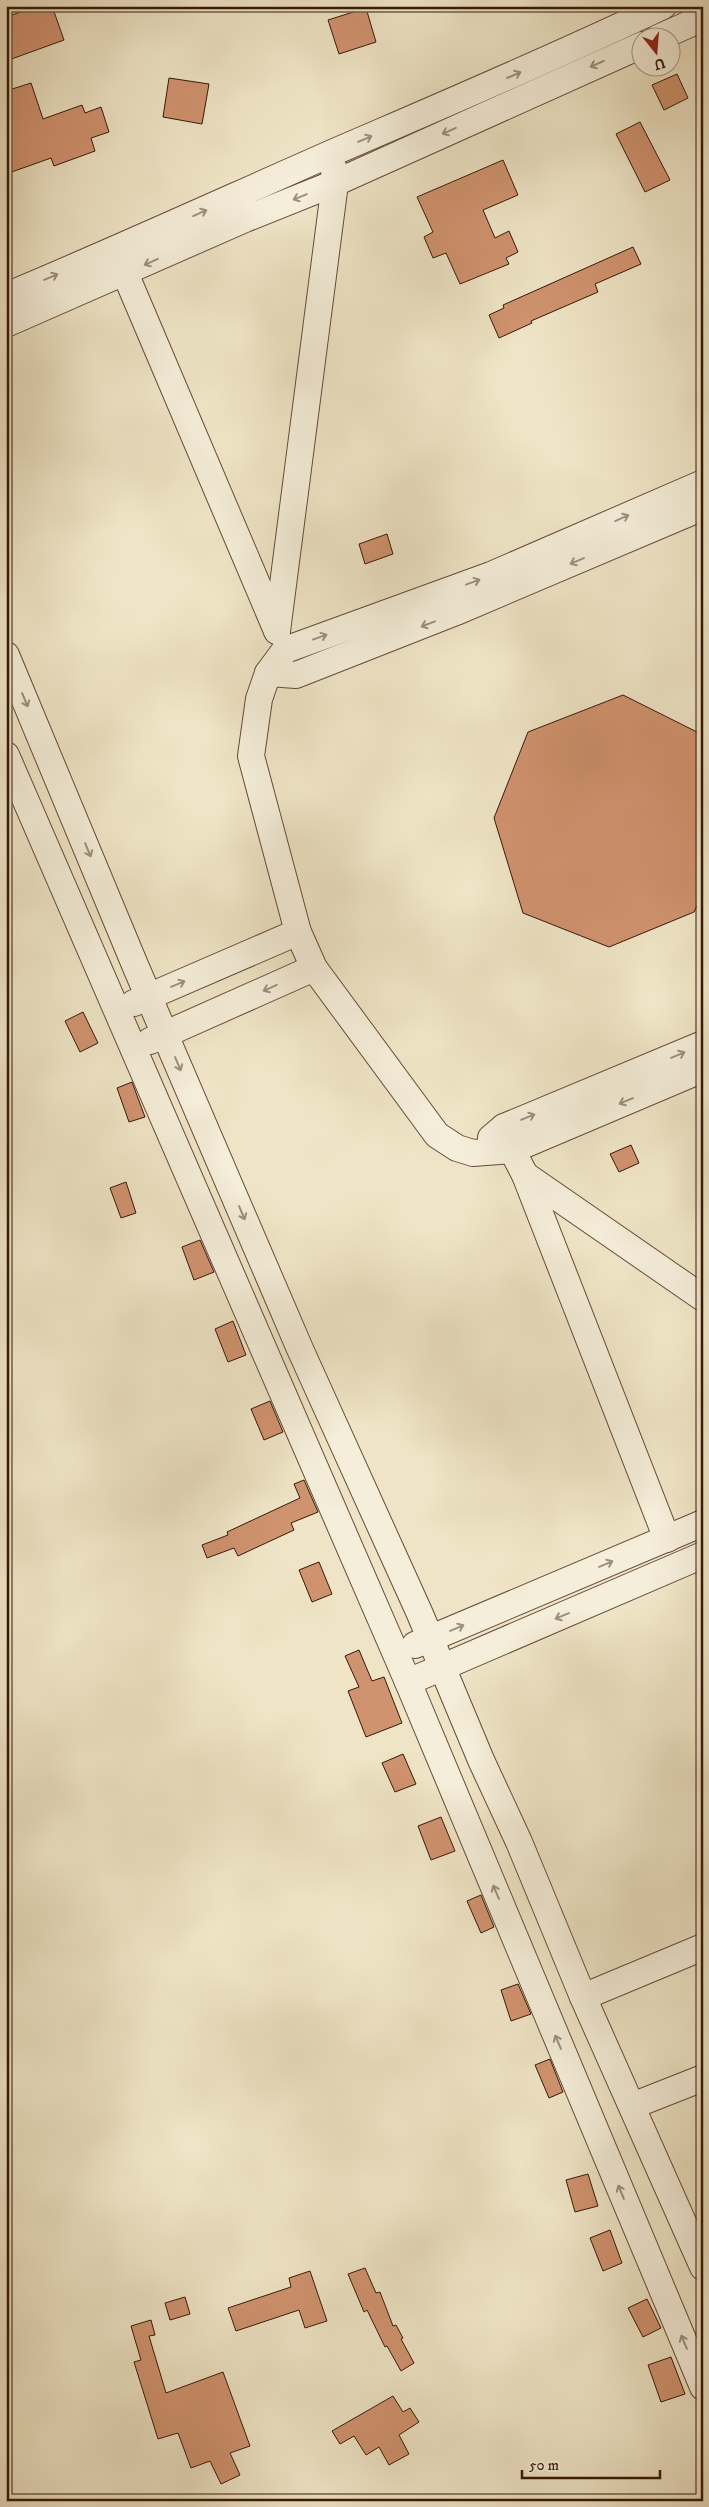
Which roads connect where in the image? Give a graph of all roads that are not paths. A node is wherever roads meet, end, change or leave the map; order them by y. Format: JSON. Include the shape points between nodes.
{"nodes":[{"id":1,"x":663,"y":6,"type":"edge"},
{"id":2,"x":703,"y":18,"type":"edge"},
{"id":3,"x":680,"y":28,"type":"edge"},
{"id":4,"x":632,"y":49,"type":"edge"},
{"id":5,"x":332,"y":153,"type":"junction"},
{"id":6,"x":335,"y":183,"type":"junction"},
{"id":7,"x":125,"y":273,"type":"junction"},
{"id":8,"x":6,"y":296,"type":"edge"},
{"id":9,"x":6,"y":324,"type":"edge"},
{"id":10,"x":703,"y":483,"type":"edge"},
{"id":11,"x":703,"y":507,"type":"edge"},
{"id":12,"x":281,"y":641,"type":"junction"},
{"id":13,"x":6,"y":655,"type":"edge"},
{"id":14,"x":268,"y":673,"type":"junction"},
{"id":15,"x":296,"y":676,"type":"junction"},
{"id":16,"x":6,"y":755,"type":"edge"},
{"id":17,"x":298,"y":932,"type":"junction"},
{"id":18,"x":314,"y":968,"type":"junction"},
{"id":19,"x":150,"y":996,"type":"junction"},
{"id":20,"x":117,"y":1010,"type":"junction"},
{"id":21,"x":166,"y":1034,"type":"junction"},
{"id":22,"x":703,"y":1044,"type":"edge"},
{"id":23,"x":133,"y":1048,"type":"junction"},
{"id":24,"x":703,"y":1068,"type":"edge"},
{"id":25,"x":508,"y":1138,"type":"junction"},
{"id":26,"x":525,"y":1175,"type":"junction"},
{"id":27,"x":703,"y":1298,"type":"edge"},
{"id":28,"x":703,"y":1523,"type":"edge"},
{"id":29,"x":667,"y":1538,"type":"junction"},
{"id":30,"x":703,"y":1555,"type":"edge"},
{"id":31,"x":431,"y":1639,"type":"junction"},
{"id":32,"x":396,"y":1653,"type":"junction"},
{"id":33,"x":442,"y":1668,"type":"junction"},
{"id":34,"x":408,"y":1682,"type":"junction"},
{"id":35,"x":703,"y":1947,"type":"edge"},
{"id":36,"x":583,"y":1997,"type":"junction"},
{"id":37,"x":703,"y":2078,"type":"edge"},
{"id":38,"x":632,"y":2106,"type":"junction"},
{"id":39,"x":703,"y":2267,"type":"edge"},
{"id":40,"x":703,"y":2387,"type":"edge"}],
"edges":[{"from":5,"to":1,"type":"street","one_way":true,"via":[[556,57]]},
{"from":2,"to":3,"type":"street"},
{"from":4,"to":6,"type":"street","one_way":true},
{"from":5,"to":6,"type":"street"},
{"from":8,"to":5,"type":"street","one_way":true},
{"from":6,"to":7,"type":"street","one_way":true},
{"from":6,"to":12,"type":"street"},
{"from":7,"to":9,"type":"street"},
{"from":7,"to":12,"type":"street"},
{"from":12,"to":10,"type":"street","one_way":true,"via":[[491,575]]},
{"from":11,"to":15,"type":"street","one_way":true},
{"from":12,"to":14,"type":"street"},
{"from":12,"to":15,"type":"street"},
{"from":13,"to":19,"type":"street","one_way":true},
{"from":14,"to":15,"type":"street"},
{"from":14,"to":17,"type":"street","via":[[259,699],[251,756]]},
{"from":16,"to":20,"type":"street"},
{"from":17,"to":18,"type":"street"},
{"from":19,"to":17,"type":"street","one_way":true},
{"from":18,"to":21,"type":"street","one_way":true},
{"from":18,"to":25,"type":"street","via":[[437,1135],[457,1148],[473,1153]]},
{"from":19,"to":20,"type":"street"},
{"from":19,"to":21,"type":"street"},
{"from":20,"to":23,"type":"street"},
{"from":21,"to":23,"type":"street"},
{"from":21,"to":31,"type":"street","one_way":true,"via":[[300,1349]]},
{"from":25,"to":22,"type":"street","one_way":true},
{"from":23,"to":32,"type":"street"},
{"from":24,"to":25,"type":"street","one_way":true},
{"from":25,"to":26,"type":"street"},
{"from":26,"to":27,"type":"street"},
{"from":26,"to":29,"type":"street"},
{"from":28,"to":29,"type":"street"},
{"from":31,"to":29,"type":"street","one_way":true},
{"from":30,"to":33,"type":"street","one_way":true},
{"from":31,"to":32,"type":"street"},
{"from":31,"to":33,"type":"street"},
{"from":32,"to":34,"type":"street"},
{"from":33,"to":34,"type":"street"},
{"from":33,"to":36,"type":"street"},
{"from":40,"to":34,"type":"street","one_way":true},
{"from":35,"to":36,"type":"street"},
{"from":36,"to":38,"type":"street"},
{"from":37,"to":38,"type":"street"},
{"from":38,"to":39,"type":"street"}]}
